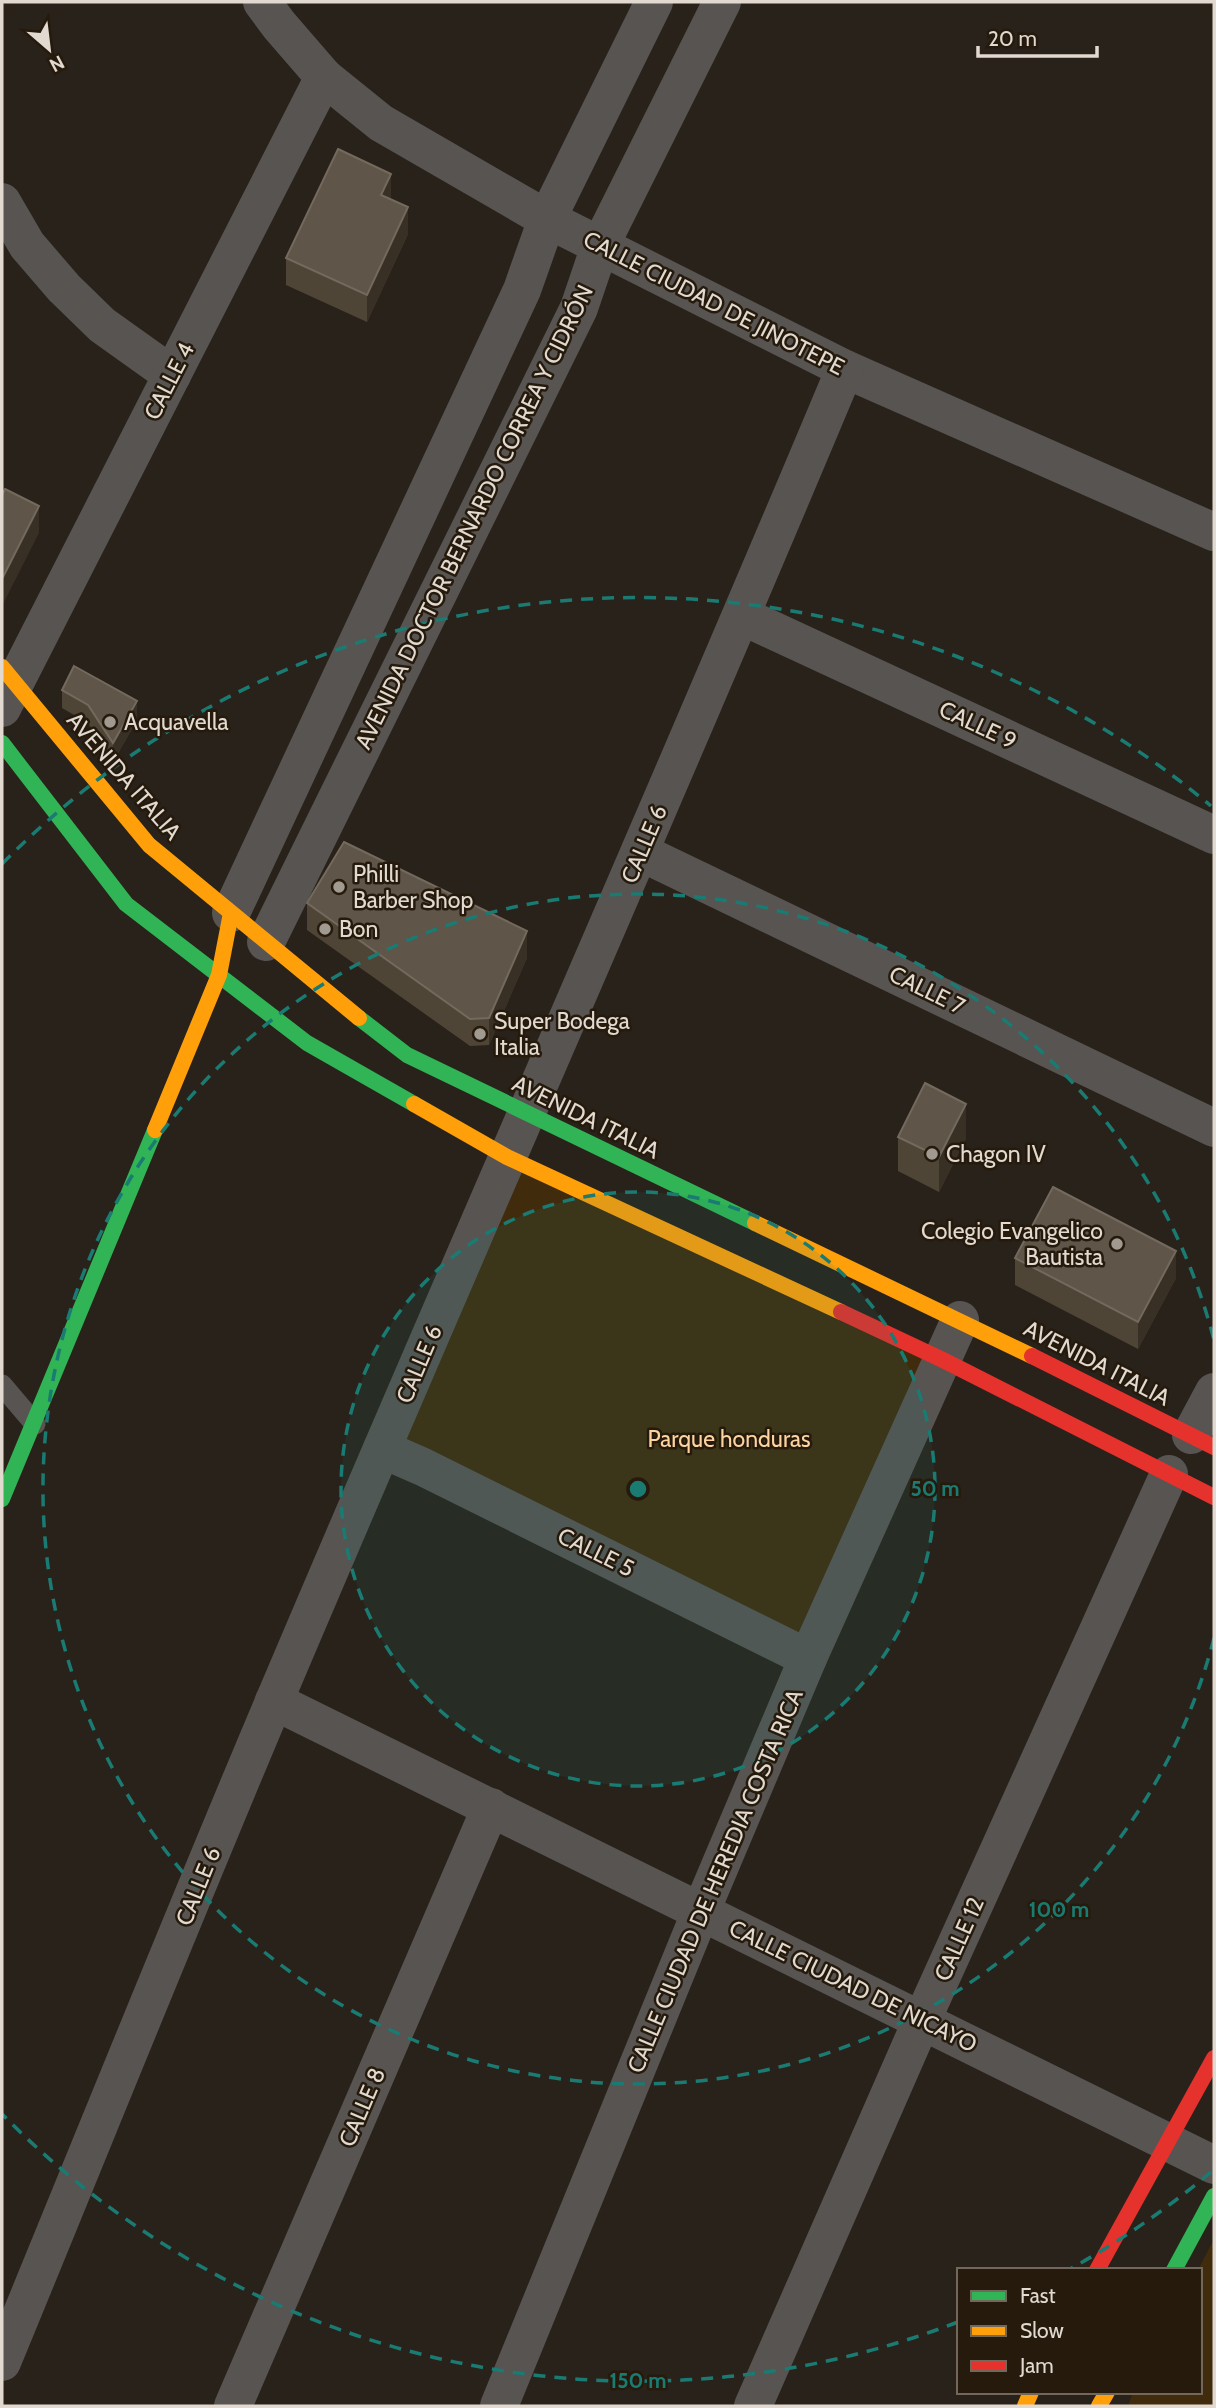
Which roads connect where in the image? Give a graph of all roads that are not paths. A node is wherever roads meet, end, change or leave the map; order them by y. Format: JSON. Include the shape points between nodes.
{"nodes":[{"id":1,"x":262,"y":2,"type":"edge"},
{"id":2,"x":654,"y":2,"type":"edge"},
{"id":3,"x":722,"y":2,"type":"edge"},
{"id":4,"x":324,"y":77,"type":"junction"},
{"id":5,"x":2,"y":202,"type":"edge"},
{"id":6,"x":547,"y":219,"type":"junction"},
{"id":7,"x":600,"y":246,"type":"junction"},
{"id":8,"x":845,"y":369,"type":"junction"},
{"id":9,"x":172,"y":375,"type":"junction"},
{"id":10,"x":1214,"y":532,"type":"edge"},
{"id":11,"x":742,"y":616,"type":"junction"},
{"id":12,"x":6,"y":686,"type":"edge"},
{"id":13,"x":2,"y":743,"type":"edge"},
{"id":14,"x":1214,"y":835,"type":"edge"},
{"id":15,"x":640,"y":852,"type":"junction"},
{"id":16,"x":231,"y":914,"type":"junction"},
{"id":17,"x":254,"y":951,"type":"junction"},
{"id":18,"x":219,"y":975,"type":"junction"},
{"id":19,"x":526,"y":1114,"type":"junction"},
{"id":20,"x":1214,"y":1128,"type":"edge"},
{"id":21,"x":507,"y":1157,"type":"junction"},
{"id":22,"x":960,"y":1320,"type":"junction"},
{"id":23,"x":943,"y":1360,"type":"junction"},
{"id":24,"x":2,"y":1385,"type":"edge"},
{"id":25,"x":1214,"y":1392,"type":"edge"},
{"id":26,"x":35,"y":1424,"type":"junction"},
{"id":27,"x":1203,"y":1441,"type":"edge"},
{"id":28,"x":382,"y":1449,"type":"junction"},
{"id":29,"x":1169,"y":1474,"type":"junction"},
{"id":30,"x":1214,"y":1497,"type":"edge"},
{"id":31,"x":2,"y":1499,"type":"edge"},
{"id":32,"x":808,"y":1657,"type":"junction"},
{"id":33,"x":274,"y":1701,"type":"junction"},
{"id":34,"x":491,"y":1807,"type":"junction"},
{"id":35,"x":701,"y":1911,"type":"junction"},
{"id":36,"x":922,"y":2020,"type":"junction"},
{"id":37,"x":1214,"y":2058,"type":"edge"},
{"id":38,"x":1169,"y":2142,"type":"junction"},
{"id":39,"x":1214,"y":2165,"type":"edge"},
{"id":40,"x":1214,"y":2196,"type":"edge"},
{"id":41,"x":1098,"y":2268,"type":"edge"},
{"id":42,"x":1175,"y":2268,"type":"edge"},
{"id":43,"x":2,"y":2362,"type":"edge"},
{"id":44,"x":233,"y":2406,"type":"edge"},
{"id":45,"x":499,"y":2406,"type":"edge"},
{"id":46,"x":753,"y":2406,"type":"edge"}],
"edges":[{"from":1,"to":4,"type":"street","name":"CALLE CIUDAD DE JINOTEPE"},
{"from":2,"to":6,"type":"street"},
{"from":3,"to":7,"type":"street","name":"AVENIDA DOCTOR BERNARDO CORREA Y CIDRÓN"},
{"from":4,"to":6,"type":"street","name":"CALLE CIUDAD DE JINOTEPE","via":[[381,123]]},
{"from":4,"to":9,"type":"street","name":"CALLE 4"},
{"from":5,"to":9,"type":"street","via":[[27,245],[64,288],[102,325]]},
{"from":6,"to":7,"type":"street","name":"CALLE CIUDAD DE JINOTEPE"},
{"from":6,"to":16,"type":"street","via":[[522,290]]},
{"from":7,"to":8,"type":"street","name":"CALLE CIUDAD DE JINOTEPE"},
{"from":7,"to":17,"type":"street","name":"AVENIDA DOCTOR BERNARDO CORREA Y CIDRÓN","via":[[579,308]]},
{"from":8,"to":10,"type":"street","name":"CALLE CIUDAD DE JINOTEPE"},
{"from":8,"to":11,"type":"street","name":"CALLE 6"},
{"from":9,"to":12,"type":"street","name":"CALLE 4"},
{"from":11,"to":14,"type":"street","name":"CALLE 9"},
{"from":11,"to":15,"type":"street","name":"CALLE 6"},
{"from":12,"to":16,"type":"street","name":"AVENIDA ITALIA","via":[[149,845]]},
{"from":13,"to":18,"type":"street","via":[[126,904]]},
{"from":15,"to":19,"type":"street","name":"CALLE 6"},
{"from":15,"to":20,"type":"street","name":"CALLE 7"},
{"from":16,"to":17,"type":"street","name":"AVENIDA ITALIA"},
{"from":16,"to":18,"type":"street"},
{"from":17,"to":18,"type":"street","name":"AVENIDA DOCTOR BERNARDO CORREA Y CIDRÓN"},
{"from":17,"to":19,"type":"street","name":"AVENIDA ITALIA","via":[[323,990],[407,1055]]},
{"from":18,"to":21,"type":"street","via":[[307,1043]]},
{"from":18,"to":26,"type":"street"},
{"from":19,"to":21,"type":"street","name":"CALLE 6"},
{"from":19,"to":22,"type":"street","name":"AVENIDA ITALIA"},
{"from":21,"to":23,"type":"street"},
{"from":21,"to":28,"type":"street","name":"CALLE 6"},
{"from":22,"to":23,"type":"street","name":"CALLE CIUDAD DE HEREDIA COSTA RICA"},
{"from":22,"to":27,"type":"street","name":"AVENIDA ITALIA"},
{"from":23,"to":29,"type":"street"},
{"from":23,"to":32,"type":"street","name":"CALLE CIUDAD DE HEREDIA COSTA RICA"},
{"from":24,"to":26,"type":"lane"},
{"from":25,"to":27,"type":"street"},
{"from":26,"to":31,"type":"street"},
{"from":28,"to":32,"type":"street","name":"CALLE 5"},
{"from":28,"to":33,"type":"street","name":"CALLE 6"},
{"from":29,"to":30,"type":"street"},
{"from":29,"to":36,"type":"street","name":"CALLE 12"},
{"from":32,"to":35,"type":"street","name":"CALLE CIUDAD DE HEREDIA COSTA RICA"},
{"from":33,"to":34,"type":"street","name":"CALLE CIUDAD DE NICAYO"},
{"from":33,"to":43,"type":"street","name":"CALLE 6"},
{"from":34,"to":35,"type":"street","name":"CALLE CIUDAD DE NICAYO"},
{"from":34,"to":44,"type":"street","name":"CALLE 8"},
{"from":35,"to":36,"type":"street","name":"CALLE CIUDAD DE NICAYO"},
{"from":35,"to":45,"type":"street","name":"CALLE CIUDAD DE HEREDIA COSTA RICA"},
{"from":36,"to":38,"type":"street","name":"CALLE CIUDAD DE NICAYO"},
{"from":36,"to":46,"type":"street","name":"CALLE 12"},
{"from":37,"to":38,"type":"street"},
{"from":38,"to":39,"type":"street","name":"CALLE CIUDAD DE NICAYO"},
{"from":38,"to":41,"type":"street"},
{"from":40,"to":42,"type":"street"}]}
